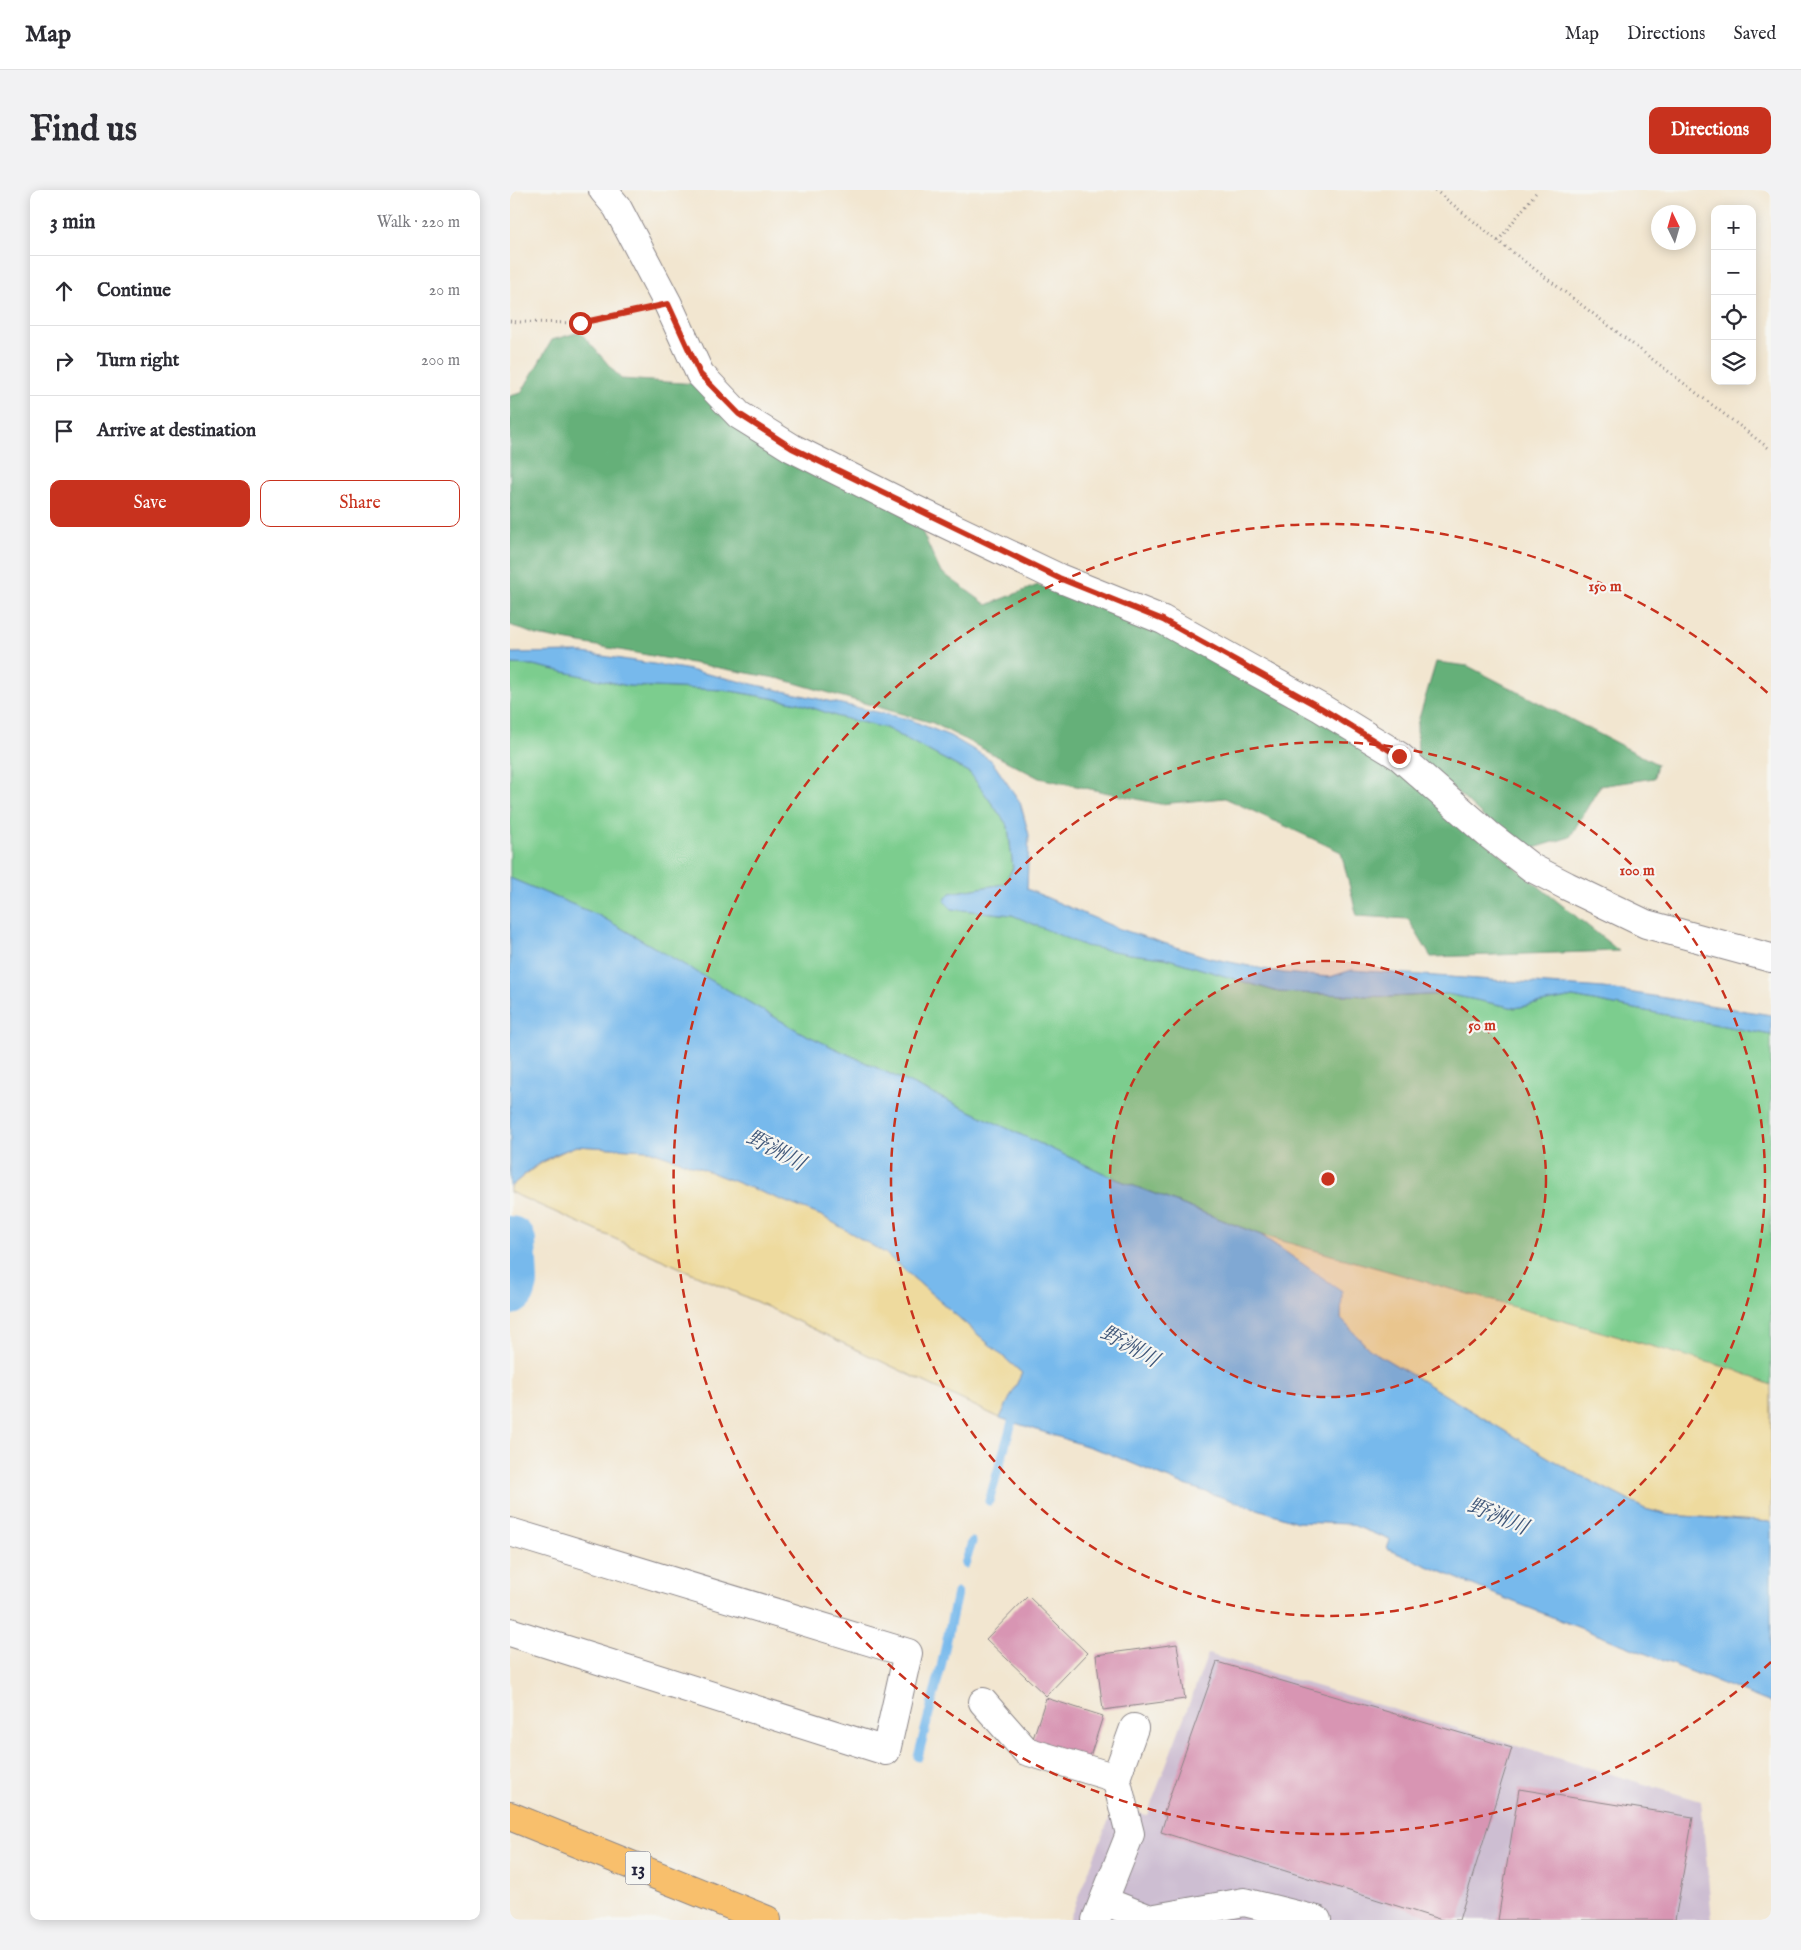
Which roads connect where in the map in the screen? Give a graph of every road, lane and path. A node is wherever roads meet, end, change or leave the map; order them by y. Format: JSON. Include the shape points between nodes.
{"nodes":[{"id":1,"x":603,"y":190,"type":"edge"},
{"id":2,"x":1435,"y":190,"type":"edge"},
{"id":3,"x":1538,"y":190,"type":"edge"},
{"id":4,"x":1498,"y":241,"type":"junction"},
{"id":5,"x":668,"y":304,"type":"junction"},
{"id":6,"x":510,"y":321,"type":"edge"},
{"id":7,"x":1771,"y":450,"type":"edge"},
{"id":8,"x":1771,"y":958,"type":"edge"},
{"id":9,"x":510,"y":1532,"type":"edge"},
{"id":10,"x":510,"y":1632,"type":"edge"},
{"id":11,"x":983,"y":1702,"type":"dead end"},
{"id":12,"x":1134,"y":1728,"type":"dead end"},
{"id":13,"x":1116,"y":1778,"type":"junction"},
{"id":14,"x":510,"y":1816,"type":"edge"},
{"id":15,"x":1100,"y":1910,"type":"edge"},
{"id":16,"x":767,"y":1920,"type":"edge"},
{"id":17,"x":1317,"y":1920,"type":"edge"}],
"edges":[{"from":1,"to":5,"type":"street","via":[[617,207]]},
{"from":2,"to":4,"type":"path"},
{"from":3,"to":4,"type":"path"},
{"from":4,"to":7,"type":"path"},
{"from":5,"to":6,"type":"path","via":[[580,323]]},
{"from":5,"to":8,"type":"street","via":[[700,374],[739,414],[792,448],[1059,578],[1163,620],[1321,708],[1399,756],[1532,868],[1646,924]]},
{"from":9,"to":10,"type":"street","via":[[908,1653],[886,1751]]},
{"from":11,"to":13,"type":"street","via":[[1026,1751]]},
{"from":12,"to":13,"type":"street"},
{"from":13,"to":15,"type":"street","via":[[1130,1834]]},
{"from":14,"to":16,"type":"main road","number":"13"},
{"from":15,"to":17,"type":"street","via":[[1150,1919],[1244,1902]]}]}
